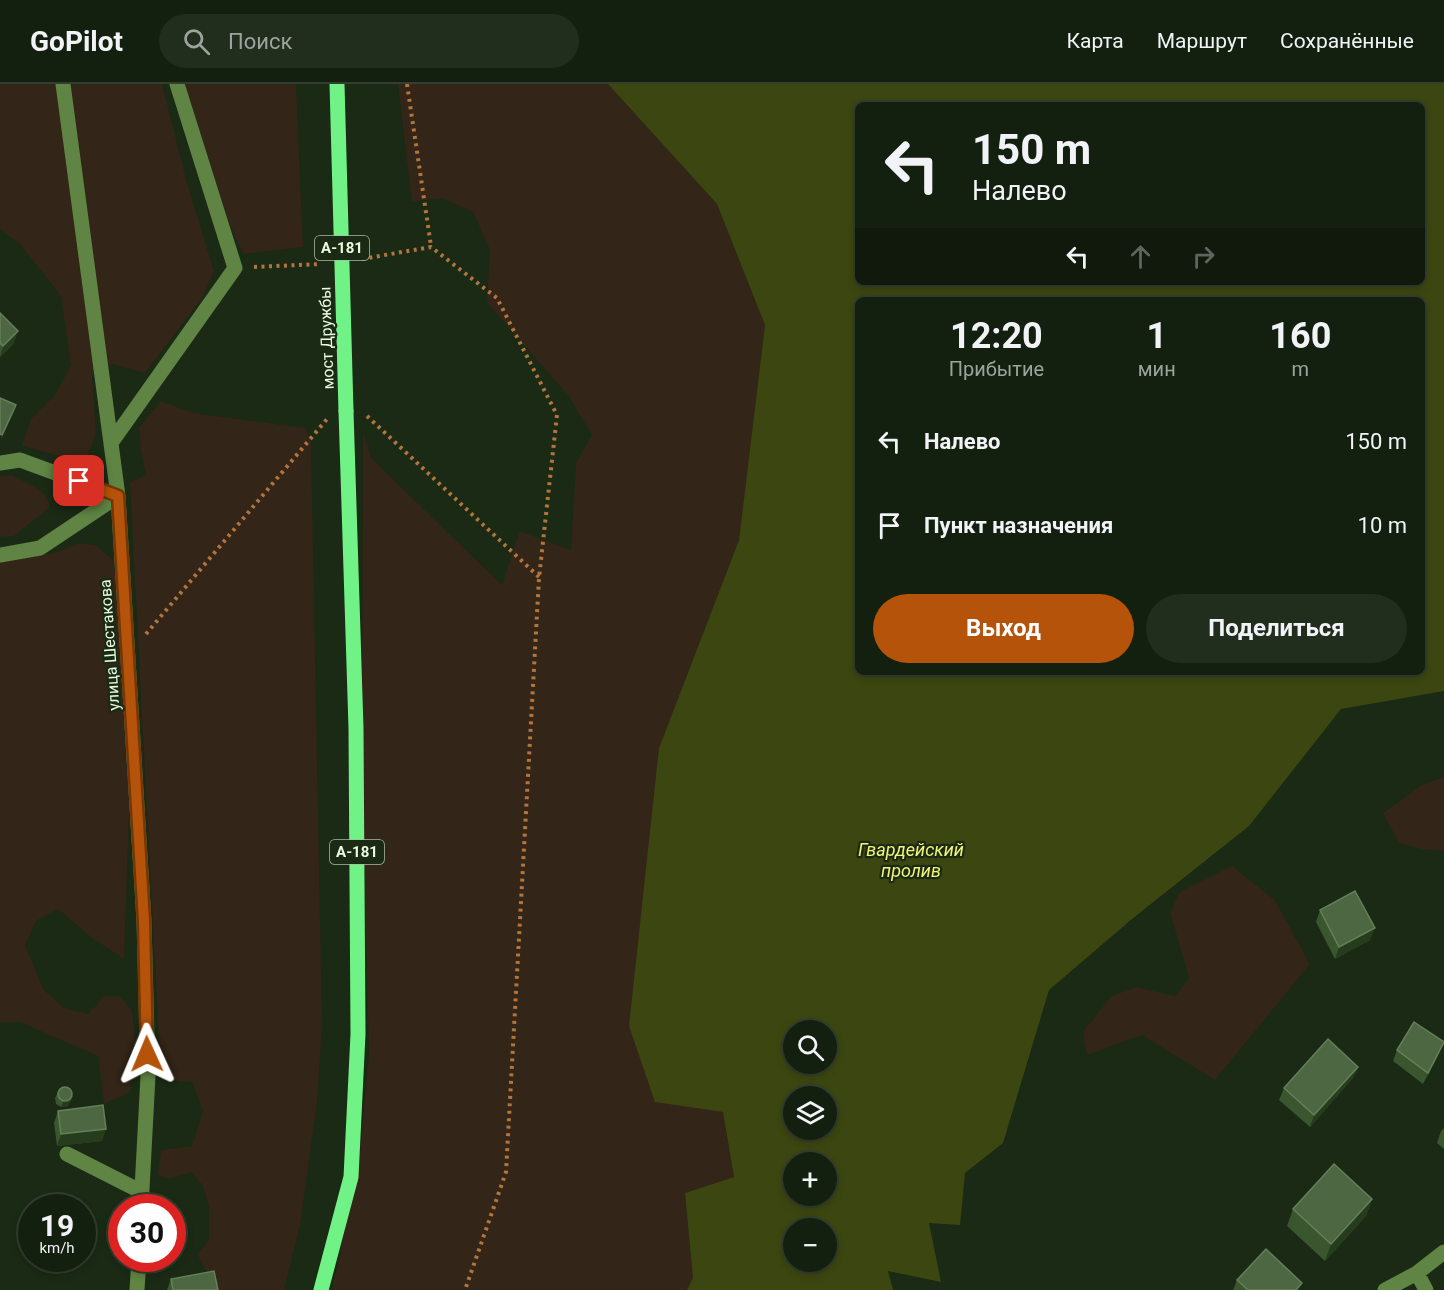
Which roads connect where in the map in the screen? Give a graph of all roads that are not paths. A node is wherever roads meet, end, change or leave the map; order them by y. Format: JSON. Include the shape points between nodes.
{"nodes":[{"id":1,"x":63,"y":84,"type":"edge"},
{"id":2,"x":177,"y":84,"type":"edge"},
{"id":3,"x":337,"y":84,"type":"edge"},
{"id":4,"x":111,"y":443,"type":"junction"},
{"id":5,"x":0,"y":463,"type":"edge"},
{"id":6,"x":118,"y":496,"type":"junction"},
{"id":7,"x":0,"y":555,"type":"edge"},
{"id":8,"x":67,"y":1154,"type":"dead end"},
{"id":9,"x":132,"y":1194,"type":"edge"},
{"id":10,"x":142,"y":1194,"type":"edge"},
{"id":11,"x":1444,"y":1252,"type":"edge"},
{"id":12,"x":138,"y":1272,"type":"edge"},
{"id":13,"x":1417,"y":1273,"type":"junction"},
{"id":14,"x":137,"y":1290,"type":"edge"},
{"id":15,"x":321,"y":1290,"type":"edge"},
{"id":16,"x":1385,"y":1290,"type":"edge"},
{"id":17,"x":1426,"y":1290,"type":"edge"}],
"edges":[{"from":1,"to":4,"type":"street","name":"улица Шестакова"},
{"from":2,"to":4,"type":"street","via":[[236,267]]},
{"from":3,"to":15,"type":"main road","name":"мост Дружбы","number":"А-181","bridge":true,"via":[[356,728],[358,1034],[351,1177]]},
{"from":4,"to":6,"type":"street","name":"улица Шестакова"},
{"from":5,"to":6,"type":"street","via":[[20,460]]},
{"from":6,"to":7,"type":"street","via":[[40,548]]},
{"from":6,"to":10,"type":"street","name":"улица Шестакова","via":[[145,932],[148,1077]]},
{"from":8,"to":9,"type":"street"},
{"from":11,"to":13,"type":"street"},
{"from":12,"to":14,"type":"street"},
{"from":13,"to":16,"type":"street"},
{"from":13,"to":17,"type":"street"}]}
